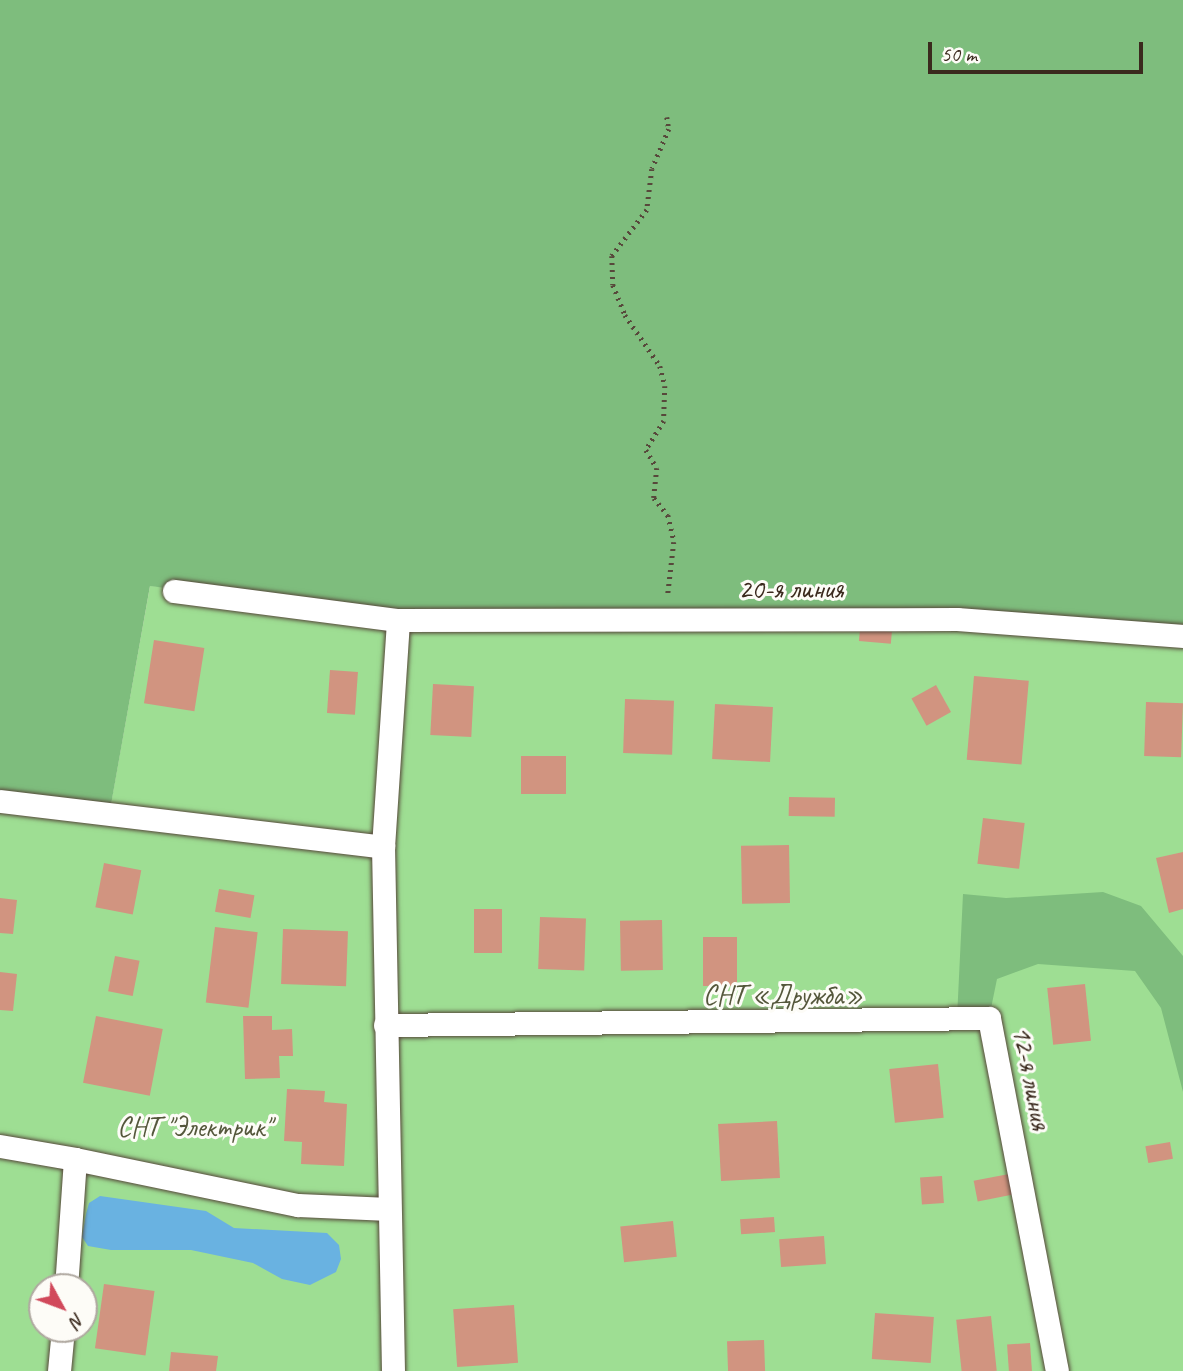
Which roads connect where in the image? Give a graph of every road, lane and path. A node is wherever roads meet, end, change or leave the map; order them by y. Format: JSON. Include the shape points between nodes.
{"nodes":[{"id":1,"x":667,"y":117,"type":"dead end"},
{"id":2,"x":174,"y":590,"type":"dead end"},
{"id":3,"x":664,"y":619,"type":"junction"},
{"id":4,"x":398,"y":620,"type":"junction"},
{"id":5,"x":1183,"y":636,"type":"edge"},
{"id":6,"x":0,"y":801,"type":"edge"},
{"id":7,"x":383,"y":847,"type":"junction"},
{"id":8,"x":384,"y":1025,"type":"junction"},
{"id":9,"x":0,"y":1146,"type":"edge"},
{"id":10,"x":75,"y":1160,"type":"junction"},
{"id":11,"x":389,"y":1209,"type":"junction"},
{"id":12,"x":67,"y":1273,"type":"edge"},
{"id":13,"x":61,"y":1343,"type":"edge"},
{"id":14,"x":59,"y":1371,"type":"edge"},
{"id":15,"x":393,"y":1371,"type":"edge"},
{"id":16,"x":1057,"y":1371,"type":"edge"}],
"edges":[{"from":1,"to":3,"type":"path","via":[[669,129],[652,169],[647,210],[612,256],[613,285],[625,314],[660,366],[665,386],[664,421],[646,450],[657,468],[654,498],[668,515],[674,542]]},
{"from":2,"to":4,"type":"street","name":"20-я линия"},
{"from":3,"to":4,"type":"street","name":"20-я линия"},
{"from":3,"to":5,"type":"street","name":"20-я линия","via":[[957,619]]},
{"from":4,"to":7,"type":"street"},
{"from":6,"to":7,"type":"street"},
{"from":7,"to":8,"type":"street"},
{"from":8,"to":11,"type":"street"},
{"from":8,"to":16,"type":"street","name":"12-я линия","via":[[989,1018]]},
{"from":9,"to":10,"type":"street"},
{"from":10,"to":11,"type":"street","via":[[298,1205]]},
{"from":10,"to":12,"type":"street"},
{"from":11,"to":15,"type":"street"},
{"from":13,"to":14,"type":"street"}]}
